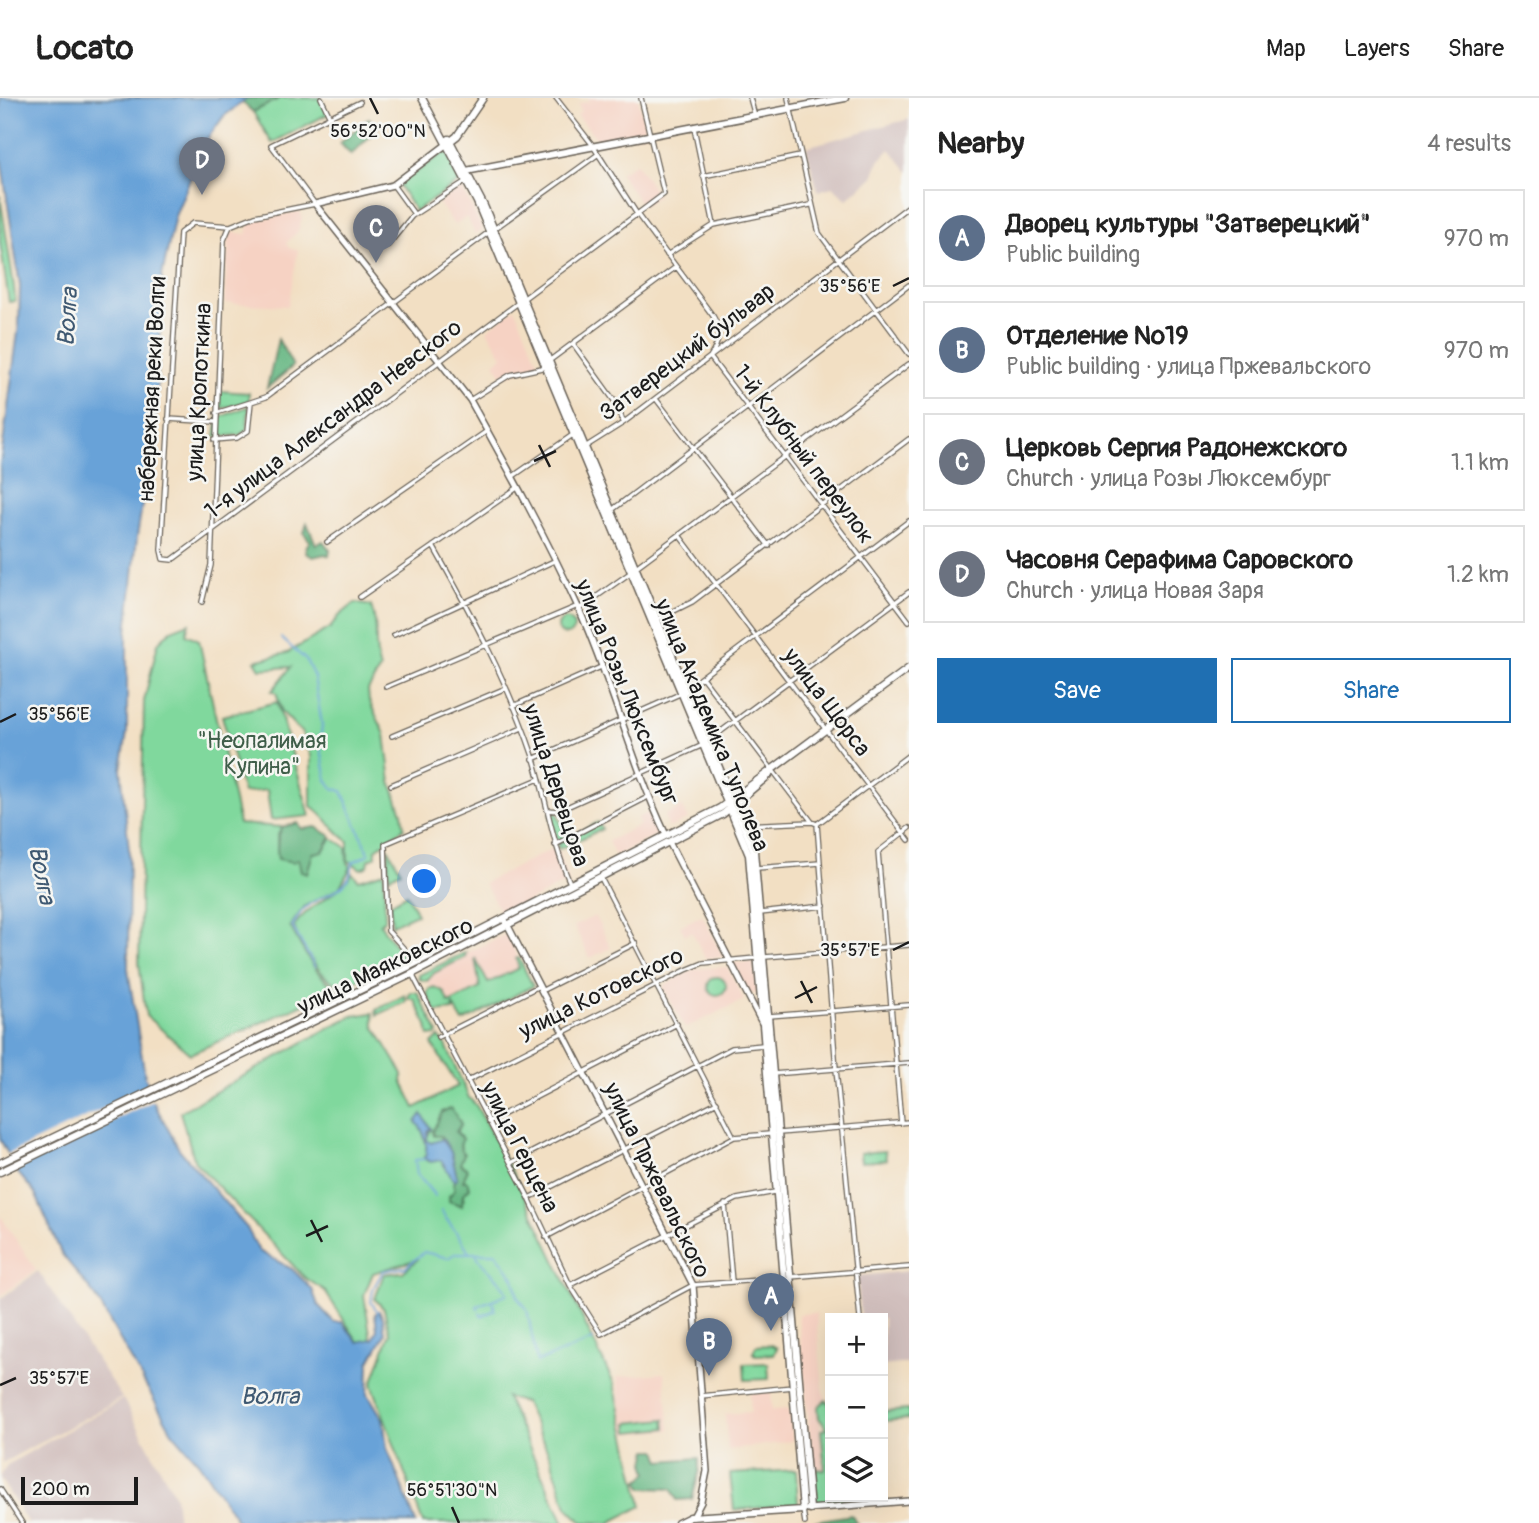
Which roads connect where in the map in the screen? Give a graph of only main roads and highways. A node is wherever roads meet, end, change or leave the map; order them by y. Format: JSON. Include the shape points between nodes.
{"nodes":[{"id":1,"x":424,"y":98,"type":"edge"},
{"id":2,"x":483,"y":98,"type":"edge"},
{"id":3,"x":845,"y":98,"type":"edge"},
{"id":4,"x":837,"y":99,"type":"edge"},
{"id":5,"x":449,"y":143,"type":"junction"},
{"id":6,"x":465,"y":172,"type":"junction"},
{"id":7,"x":547,"y":364,"type":"junction"},
{"id":8,"x":581,"y":445,"type":"junction"},
{"id":9,"x":634,"y":570,"type":"junction"},
{"id":10,"x":909,"y":668,"type":"edge"},
{"id":11,"x":684,"y":690,"type":"junction"},
{"id":12,"x":706,"y":743,"type":"junction"},
{"id":13,"x":773,"y":771,"type":"junction"},
{"id":14,"x":729,"y":800,"type":"junction"},
{"id":15,"x":733,"y":808,"type":"junction"},
{"id":16,"x":667,"y":839,"type":"junction"},
{"id":17,"x":506,"y":922,"type":"junction"},
{"id":18,"x":761,"y":958,"type":"junction"},
{"id":19,"x":767,"y":1029,"type":"junction"},
{"id":20,"x":207,"y":1067,"type":"junction"},
{"id":21,"x":775,"y":1134,"type":"junction"},
{"id":22,"x":0,"y":1163,"type":"edge"},
{"id":23,"x":0,"y":1172,"type":"edge"},
{"id":24,"x":787,"y":1278,"type":"junction"},
{"id":25,"x":806,"y":1509,"type":"junction"},
{"id":26,"x":678,"y":1523,"type":"edge"}],
"edges":[{"from":1,"to":5,"type":"main road","name":"улица Академика Туполева"},
{"from":2,"to":5,"type":"main road"},
{"from":3,"to":4,"type":"main road"},
{"from":4,"to":6,"type":"main road"},
{"from":5,"to":6,"type":"main road","name":"улица Академика Туполева"},
{"from":6,"to":7,"type":"main road","name":"улица Академика Туполева"},
{"from":7,"to":8,"type":"main road","name":"улица Академика Туполева"},
{"from":7,"to":8,"type":"main road","name":"улица Академика Туполева"},
{"from":8,"to":9,"type":"main road","name":"улица Академика Туполева"},
{"from":8,"to":9,"type":"main road","name":"улица Академика Туполева"},
{"from":9,"to":11,"type":"main road","name":"улица Академика Туполева"},
{"from":9,"to":11,"type":"main road","name":"улица Академика Туполева"},
{"from":10,"to":13,"type":"main road","name":"улица Маяковского"},
{"from":11,"to":12,"type":"main road","name":"улица Академика Туполева"},
{"from":11,"to":12,"type":"main road","name":"улица Академика Туполева"},
{"from":12,"to":14,"type":"main road","name":"улица Академика Туполева"},
{"from":13,"to":14,"type":"main road","name":"улица Маяковского"},
{"from":13,"to":15,"type":"main road","name":"улица Маяковского"},
{"from":14,"to":15,"type":"main road","name":"улица Академика Туполева"},
{"from":14,"to":16,"type":"main road","name":"улица Маяковского"},
{"from":15,"to":16,"type":"main road","name":"улица Маяковского"},
{"from":15,"to":18,"type":"main road","name":"улица Академика Туполева","via":[[749,855]]},
{"from":15,"to":18,"type":"main road","name":"улица Академика Туполева","via":[[744,825],[757,868]]},
{"from":16,"to":17,"type":"main road","name":"улица Маяковского","via":[[601,877]]},
{"from":16,"to":17,"type":"main road","name":"улица Маяковского","via":[[570,884]]},
{"from":17,"to":20,"type":"main road","name":"улица Маяковского"},
{"from":17,"to":20,"type":"main road","name":"улица Маяковского","via":[[412,974]]},
{"from":18,"to":19,"type":"main road","name":"улица Академика Туполева"},
{"from":18,"to":19,"type":"main road","name":"улица Академика Туполева"},
{"from":19,"to":21,"type":"main road","name":"улица Академика Туполева"},
{"from":19,"to":21,"type":"main road","name":"улица Академика Туполева"},
{"from":20,"to":22,"type":"main road","name":"улица Маяковского"},
{"from":20,"to":23,"type":"main road","name":"улица Маяковского"},
{"from":21,"to":24,"type":"main road","name":"улица Академика Туполева"},
{"from":21,"to":24,"type":"main road","name":"улица Академика Туполева"},
{"from":24,"to":25,"type":"main road","name":"улица Академика Туполева"},
{"from":24,"to":25,"type":"main road","name":"улица Академика Туполева"},
{"from":25,"to":26,"type":"main road","via":[[693,1517]]}]}
